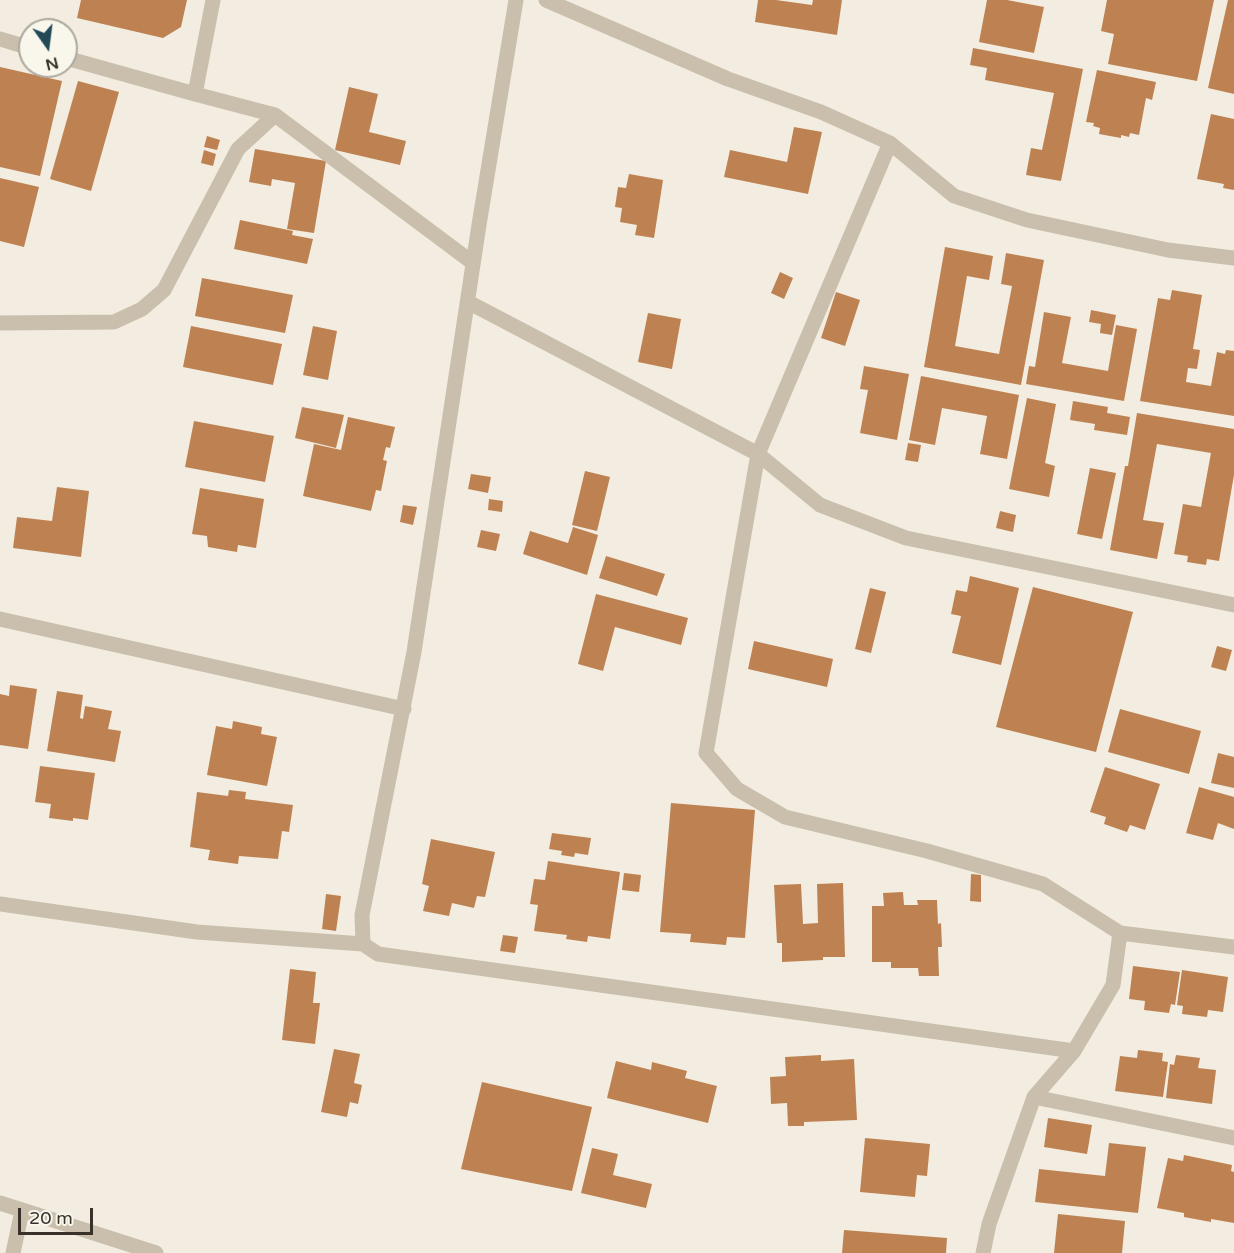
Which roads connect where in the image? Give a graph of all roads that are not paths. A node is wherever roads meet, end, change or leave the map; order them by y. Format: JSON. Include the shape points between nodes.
{"nodes":[{"id":1,"x":213,"y":0,"type":"edge"},
{"id":2,"x":516,"y":0,"type":"edge"},
{"id":3,"x":546,"y":0,"type":"edge"},
{"id":4,"x":0,"y":39,"type":"edge"},
{"id":5,"x":18,"y":44,"type":"edge"},
{"id":6,"x":78,"y":61,"type":"edge"},
{"id":7,"x":195,"y":94,"type":"junction"},
{"id":8,"x":275,"y":116,"type":"junction"},
{"id":9,"x":890,"y":143,"type":"junction"},
{"id":10,"x":1234,"y":258,"type":"edge"},
{"id":11,"x":473,"y":263,"type":"junction"},
{"id":12,"x":468,"y":302,"type":"junction"},
{"id":13,"x":0,"y":323,"type":"edge"},
{"id":14,"x":758,"y":454,"type":"junction"},
{"id":15,"x":1234,"y":605,"type":"edge"},
{"id":16,"x":0,"y":619,"type":"edge"},
{"id":17,"x":404,"y":709,"type":"junction"},
{"id":18,"x":0,"y":904,"type":"edge"},
{"id":19,"x":1120,"y":933,"type":"junction"},
{"id":20,"x":363,"y":944,"type":"junction"},
{"id":21,"x":1234,"y":947,"type":"edge"},
{"id":22,"x":1074,"y":1051,"type":"junction"},
{"id":23,"x":1034,"y":1097,"type":"junction"},
{"id":24,"x":1234,"y":1138,"type":"edge"},
{"id":25,"x":0,"y":1203,"type":"edge"},
{"id":26,"x":22,"y":1211,"type":"junction"},
{"id":27,"x":13,"y":1253,"type":"edge"},
{"id":28,"x":156,"y":1253,"type":"edge"},
{"id":29,"x":983,"y":1253,"type":"edge"}],
"edges":[{"from":1,"to":7,"type":"street"},
{"from":2,"to":11,"type":"street"},
{"from":3,"to":9,"type":"street","via":[[728,79],[821,112]]},
{"from":4,"to":5,"type":"street"},
{"from":6,"to":7,"type":"street"},
{"from":7,"to":8,"type":"street"},
{"from":8,"to":11,"type":"street"},
{"from":8,"to":13,"type":"street","via":[[238,148],[164,290],[142,309],[114,322]]},
{"from":9,"to":10,"type":"street","via":[[954,196],[1017,217],[1168,250]]},
{"from":9,"to":14,"type":"street"},
{"from":11,"to":12,"type":"street"},
{"from":12,"to":14,"type":"street"},
{"from":12,"to":17,"type":"street"},
{"from":14,"to":15,"type":"street","via":[[820,505],[906,538]]},
{"from":14,"to":19,"type":"street","via":[[706,753],[737,789],[785,817],[1043,884]]},
{"from":16,"to":17,"type":"street"},
{"from":17,"to":20,"type":"street","via":[[362,915]]},
{"from":18,"to":20,"type":"street","via":[[197,932]]},
{"from":19,"to":21,"type":"street"},
{"from":19,"to":22,"type":"street","via":[[1113,985]]},
{"from":20,"to":22,"type":"street","via":[[378,954]]},
{"from":22,"to":23,"type":"street"},
{"from":23,"to":24,"type":"street"},
{"from":23,"to":29,"type":"street","via":[[989,1224]]},
{"from":25,"to":26,"type":"street"},
{"from":26,"to":27,"type":"street"},
{"from":26,"to":28,"type":"street"}]}
